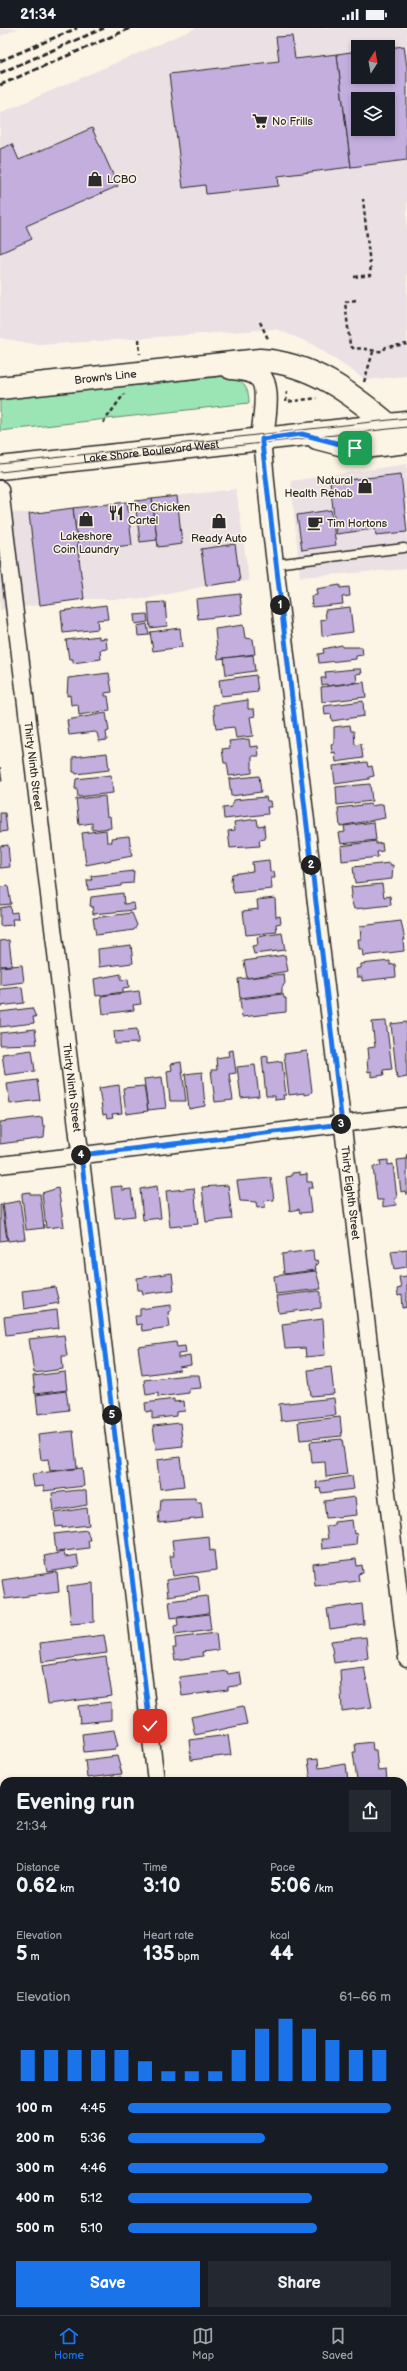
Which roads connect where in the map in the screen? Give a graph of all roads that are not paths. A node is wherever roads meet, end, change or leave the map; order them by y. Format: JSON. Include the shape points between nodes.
{"nodes":[{"id":1,"x":212,"y":365,"type":"junction"},
{"id":2,"x":0,"y":388,"type":"edge"},
{"id":3,"x":398,"y":424,"type":"edge"},
{"id":4,"x":302,"y":434,"type":"junction"},
{"id":5,"x":262,"y":439,"type":"junction"},
{"id":6,"x":407,"y":442,"type":"edge"},
{"id":7,"x":0,"y":468,"type":"edge"},
{"id":8,"x":0,"y":490,"type":"edge"},
{"id":9,"x":404,"y":548,"type":"dead end"},
{"id":10,"x":275,"y":564,"type":"junction"},
{"id":11,"x":407,"y":1116,"type":"edge"},
{"id":12,"x":342,"y":1124,"type":"junction"},
{"id":13,"x":81,"y":1155,"type":"junction"},
{"id":14,"x":0,"y":1165,"type":"edge"},
{"id":15,"x":407,"y":1659,"type":"edge"},
{"id":16,"x":156,"y":1777,"type":"edge"}],
"edges":[{"from":1,"to":2,"type":"main road","name":"Brown's Line"},
{"from":1,"to":3,"type":"main road","name":"Brown's Line","via":[[260,360],[295,366],[341,387]]},
{"from":1,"to":5,"type":"main road","name":"Brown's Line","via":[[240,369],[260,377],[265,387],[266,398]]},
{"from":3,"to":4,"type":"main road","name":"Lake Shore Boulevard West"},
{"from":4,"to":5,"type":"main road","name":"Lake Shore Boulevard West"},
{"from":4,"to":6,"type":"main road","name":"Lake Shore Boulevard West","via":[[355,448]]},
{"from":5,"to":7,"type":"main road","name":"Lake Shore Boulevard West"},
{"from":5,"to":10,"type":"street","name":"Thirty Eighth Street"},
{"from":8,"to":13,"type":"street","name":"Thirty Ninth Street"},
{"from":9,"to":10,"type":"lane"},
{"from":10,"to":12,"type":"street","name":"Thirty Eighth Street"},
{"from":11,"to":12,"type":"street"},
{"from":12,"to":13,"type":"street"},
{"from":12,"to":15,"type":"street","name":"Thirty Eighth Street"},
{"from":13,"to":14,"type":"street"},
{"from":13,"to":16,"type":"street","name":"Thirty Ninth Street"}]}
